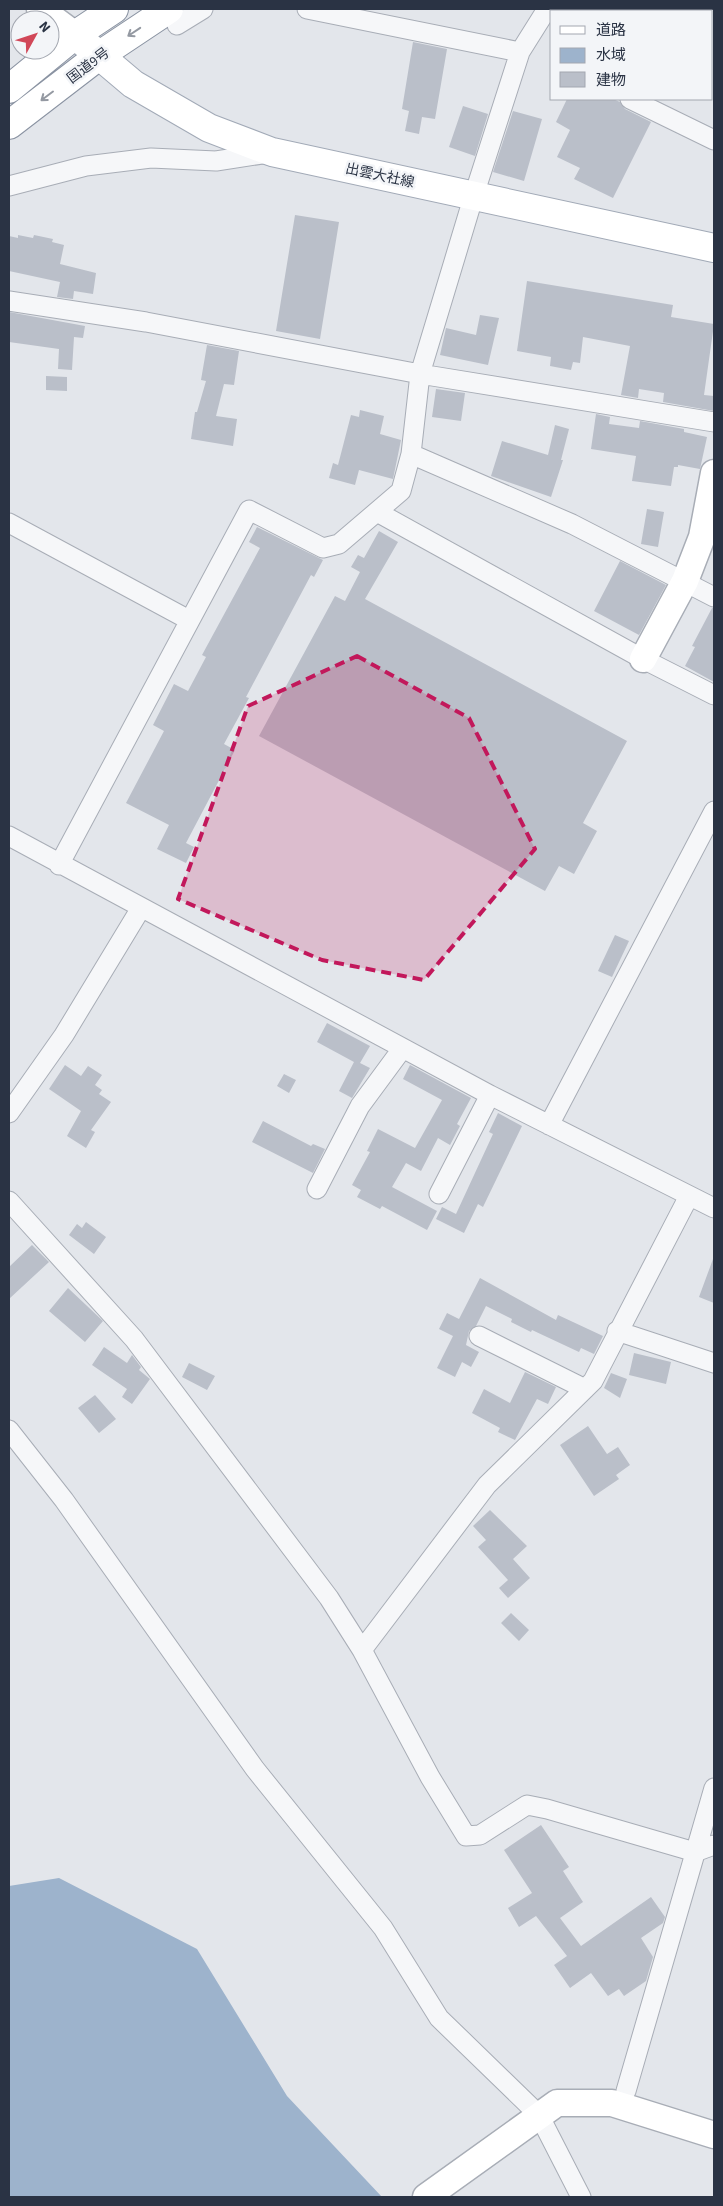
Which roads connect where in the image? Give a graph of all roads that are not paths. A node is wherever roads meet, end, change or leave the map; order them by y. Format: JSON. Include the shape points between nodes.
{"nodes":[{"id":1,"x":40,"y":9,"type":"edge"},
{"id":2,"x":114,"y":9,"type":"edge"},
{"id":3,"x":203,"y":9,"type":"edge"},
{"id":4,"x":307,"y":9,"type":"edge"},
{"id":5,"x":547,"y":9,"type":"edge"},
{"id":6,"x":173,"y":17,"type":"edge"},
{"id":7,"x":76,"y":35,"type":"junction"},
{"id":8,"x":520,"y":52,"type":"junction"},
{"id":9,"x":100,"y":55,"type":"junction"},
{"id":10,"x":9,"y":88,"type":"edge"},
{"id":11,"x":632,"y":100,"type":"edge"},
{"id":12,"x":9,"y":125,"type":"edge"},
{"id":13,"x":714,"y":140,"type":"edge"},
{"id":14,"x":272,"y":152,"type":"junction"},
{"id":15,"x":9,"y":186,"type":"edge"},
{"id":16,"x":474,"y":196,"type":"junction"},
{"id":17,"x":714,"y":248,"type":"edge"},
{"id":18,"x":9,"y":301,"type":"edge"},
{"id":19,"x":420,"y":374,"type":"junction"},
{"id":20,"x":714,"y":422,"type":"edge"},
{"id":21,"x":411,"y":454,"type":"junction"},
{"id":22,"x":714,"y":473,"type":"edge"},
{"id":23,"x":376,"y":512,"type":"junction"},
{"id":24,"x":9,"y":523,"type":"edge"},
{"id":25,"x":685,"y":581,"type":"junction"},
{"id":26,"x":714,"y":597,"type":"edge"},
{"id":27,"x":189,"y":620,"type":"junction"},
{"id":28,"x":643,"y":659,"type":"junction"},
{"id":29,"x":714,"y":695,"type":"edge"},
{"id":30,"x":714,"y":811,"type":"edge"},
{"id":31,"x":9,"y":836,"type":"edge"},
{"id":32,"x":59,"y":865,"type":"junction"},
{"id":33,"x":141,"y":908,"type":"junction"},
{"id":34,"x":402,"y":1049,"type":"junction"},
{"id":35,"x":490,"y":1095,"type":"junction"},
{"id":36,"x":9,"y":1114,"type":"edge"},
{"id":37,"x":549,"y":1124,"type":"junction"},
{"id":38,"x":317,"y":1189,"type":"dead end"},
{"id":39,"x":439,"y":1194,"type":"dead end"},
{"id":40,"x":689,"y":1196,"type":"junction"},
{"id":41,"x":9,"y":1201,"type":"edge"},
{"id":42,"x":714,"y":1208,"type":"edge"},
{"id":43,"x":617,"y":1332,"type":"junction"},
{"id":44,"x":479,"y":1336,"type":"dead end"},
{"id":45,"x":714,"y":1363,"type":"edge"},
{"id":46,"x":585,"y":1389,"type":"junction"},
{"id":47,"x":9,"y":1430,"type":"edge"},
{"id":48,"x":362,"y":1650,"type":"junction"},
{"id":49,"x":714,"y":1788,"type":"edge"},
{"id":50,"x":714,"y":1845,"type":"edge"},
{"id":51,"x":695,"y":1852,"type":"junction"},
{"id":52,"x":626,"y":2091,"type":"dead end"},
{"id":53,"x":535,"y":2118,"type":"junction"},
{"id":54,"x":714,"y":2135,"type":"edge"},
{"id":55,"x":426,"y":2197,"type":"edge"},
{"id":56,"x":581,"y":2197,"type":"edge"}],
"edges":[{"from":1,"to":7,"type":"street"},
{"from":2,"to":7,"type":"main road"},
{"from":3,"to":6,"type":"street"},
{"from":4,"to":8,"type":"street"},
{"from":5,"to":8,"type":"street"},
{"from":6,"to":9,"type":"main road","name":"国道9号","one_way":true},
{"from":7,"to":9,"type":"main road","name":"出雲大社線"},
{"from":7,"to":10,"type":"main road"},
{"from":8,"to":16,"type":"street"},
{"from":9,"to":12,"type":"main road","name":"国道9号","one_way":true},
{"from":9,"to":14,"type":"main road","name":"出雲大社線","via":[[133,84],[209,128]]},
{"from":11,"to":13,"type":"street"},
{"from":14,"to":15,"type":"street","via":[[216,161],[151,158],[86,166]]},
{"from":14,"to":16,"type":"main road","name":"出雲大社線"},
{"from":16,"to":17,"type":"main road","name":"出雲大社線"},
{"from":16,"to":19,"type":"street"},
{"from":18,"to":19,"type":"street","via":[[155,324]]},
{"from":19,"to":20,"type":"street"},
{"from":19,"to":21,"type":"street"},
{"from":21,"to":23,"type":"street","via":[[401,491]]},
{"from":21,"to":25,"type":"street","via":[[572,524]]},
{"from":22,"to":25,"type":"street","via":[[702,537]]},
{"from":23,"to":27,"type":"street","via":[[339,544],[323,548],[249,510]]},
{"from":23,"to":28,"type":"street"},
{"from":24,"to":27,"type":"street"},
{"from":25,"to":26,"type":"street"},
{"from":25,"to":28,"type":"street"},
{"from":27,"to":32,"type":"street"},
{"from":28,"to":29,"type":"street"},
{"from":30,"to":37,"type":"street"},
{"from":31,"to":32,"type":"street"},
{"from":32,"to":33,"type":"street"},
{"from":33,"to":34,"type":"street"},
{"from":33,"to":36,"type":"street","via":[[64,1035]]},
{"from":34,"to":35,"type":"street"},
{"from":34,"to":38,"type":"street","via":[[360,1106]]},
{"from":35,"to":37,"type":"street"},
{"from":35,"to":39,"type":"street"},
{"from":37,"to":40,"type":"street"},
{"from":40,"to":42,"type":"street"},
{"from":40,"to":43,"type":"street"},
{"from":41,"to":48,"type":"street","via":[[134,1338],[329,1598]]},
{"from":43,"to":45,"type":"street"},
{"from":43,"to":46,"type":"street","via":[[593,1381]]},
{"from":44,"to":46,"type":"street"},
{"from":46,"to":48,"type":"street","via":[[487,1486]]},
{"from":47,"to":53,"type":"street","via":[[64,1500],[255,1768],[383,1928],[439,2018]]},
{"from":48,"to":51,"type":"street","via":[[430,1777],[466,1836],[480,1835],[527,1805]]},
{"from":49,"to":51,"type":"street"},
{"from":50,"to":51,"type":"street"},
{"from":51,"to":52,"type":"street"},
{"from":53,"to":54,"type":"street","via":[[557,2103],[612,2103]]},
{"from":53,"to":55,"type":"street"},
{"from":53,"to":56,"type":"street"}]}
